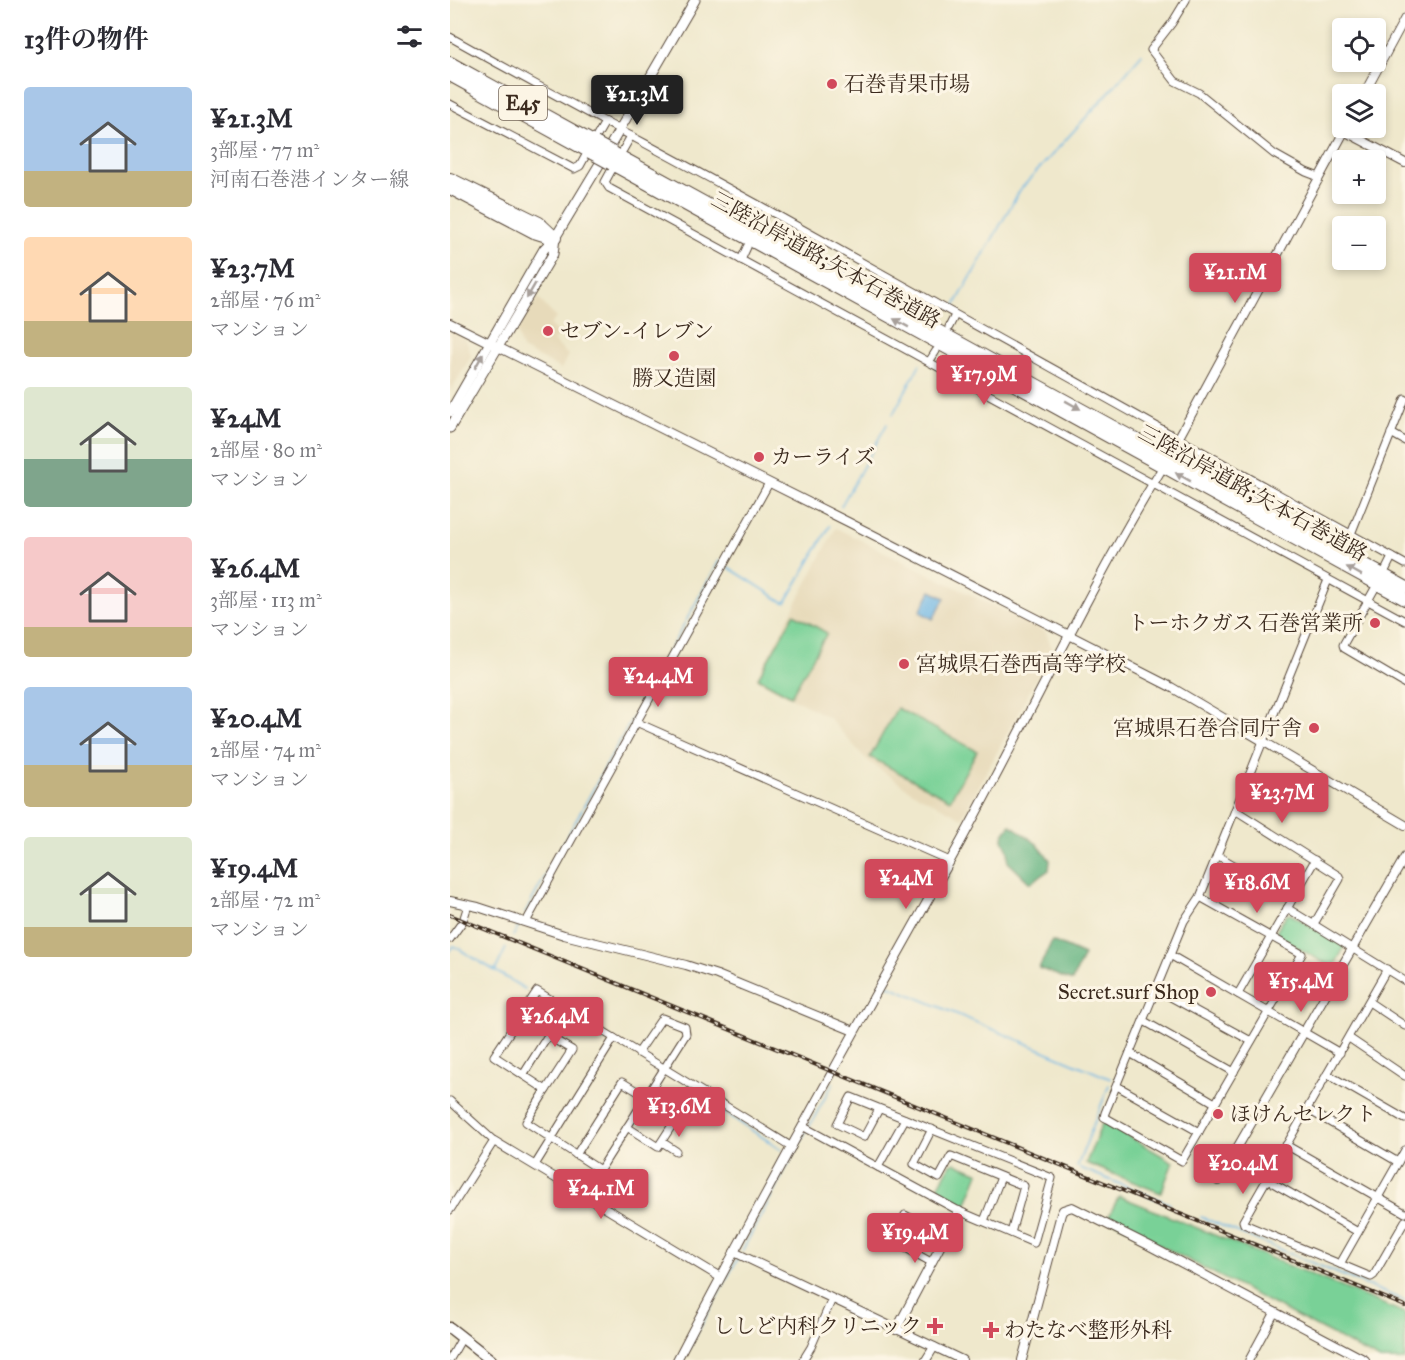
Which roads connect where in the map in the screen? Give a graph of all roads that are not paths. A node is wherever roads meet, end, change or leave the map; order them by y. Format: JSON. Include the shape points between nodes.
{"nodes":[{"id":1,"x":695,"y":0,"type":"edge"},
{"id":2,"x":1186,"y":0,"type":"edge"},
{"id":3,"x":1405,"y":18,"type":"edge"},
{"id":4,"x":450,"y":37,"type":"edge"},
{"id":5,"x":450,"y":63,"type":"edge"},
{"id":6,"x":450,"y":75,"type":"edge"},
{"id":7,"x":450,"y":82,"type":"edge"},
{"id":8,"x":1369,"y":84,"type":"edge"},
{"id":9,"x":450,"y":104,"type":"edge"},
{"id":10,"x":605,"y":122,"type":"junction"},
{"id":11,"x":550,"y":130,"type":"junction"},
{"id":12,"x":618,"y":130,"type":"junction"},
{"id":13,"x":631,"y":136,"type":"junction"},
{"id":14,"x":1340,"y":138,"type":"edge"},
{"id":15,"x":1361,"y":138,"type":"edge"},
{"id":16,"x":592,"y":147,"type":"junction"},
{"id":17,"x":616,"y":160,"type":"junction"},
{"id":18,"x":1405,"y":163,"type":"edge"},
{"id":19,"x":1318,"y":177,"type":"junction"},
{"id":20,"x":450,"y":179,"type":"edge"},
{"id":21,"x":450,"y":188,"type":"edge"},
{"id":22,"x":767,"y":210,"type":"junction"},
{"id":23,"x":761,"y":223,"type":"dead end"},
{"id":24,"x":555,"y":238,"type":"junction"},
{"id":25,"x":747,"y":247,"type":"dead end"},
{"id":26,"x":741,"y":260,"type":"junction"},
{"id":27,"x":955,"y":315,"type":"junction"},
{"id":28,"x":450,"y":322,"type":"edge"},
{"id":29,"x":950,"y":327,"type":"dead end"},
{"id":30,"x":493,"y":345,"type":"junction"},
{"id":31,"x":936,"y":351,"type":"dead end"},
{"id":32,"x":929,"y":362,"type":"junction"},
{"id":33,"x":1405,"y":399,"type":"edge"},
{"id":34,"x":450,"y":412,"type":"edge"},
{"id":35,"x":450,"y":428,"type":"edge"},
{"id":36,"x":1391,"y":433,"type":"junction"},
{"id":37,"x":1177,"y":440,"type":"junction"},
{"id":38,"x":1405,"y":441,"type":"edge"},
{"id":39,"x":1171,"y":452,"type":"dead end"},
{"id":40,"x":1160,"y":472,"type":"dead end"},
{"id":41,"x":769,"y":483,"type":"junction"},
{"id":42,"x":1153,"y":483,"type":"junction"},
{"id":43,"x":1351,"y":534,"type":"junction"},
{"id":44,"x":1392,"y":558,"type":"junction"},
{"id":45,"x":1405,"y":564,"type":"edge"},
{"id":46,"x":1386,"y":569,"type":"dead end"},
{"id":47,"x":1328,"y":580,"type":"junction"},
{"id":48,"x":1405,"y":587,"type":"edge"},
{"id":49,"x":1374,"y":590,"type":"dead end"},
{"id":50,"x":1405,"y":599,"type":"edge"},
{"id":51,"x":1368,"y":601,"type":"junction"},
{"id":52,"x":1405,"y":621,"type":"edge"},
{"id":53,"x":1068,"y":635,"type":"junction"},
{"id":54,"x":1405,"y":684,"type":"edge"},
{"id":55,"x":636,"y":722,"type":"junction"},
{"id":56,"x":1263,"y":741,"type":"junction"},
{"id":57,"x":1235,"y":810,"type":"junction"},
{"id":58,"x":1405,"y":825,"type":"edge"},
{"id":59,"x":1217,"y":855,"type":"junction"},
{"id":60,"x":1405,"y":857,"type":"edge"},
{"id":61,"x":1315,"y":860,"type":"junction"},
{"id":62,"x":950,"y":861,"type":"junction"},
{"id":63,"x":1200,"y":897,"type":"junction"},
{"id":64,"x":1291,"y":899,"type":"junction"},
{"id":65,"x":450,"y":901,"type":"edge"},
{"id":66,"x":468,"y":905,"type":"junction"},
{"id":67,"x":1287,"y":908,"type":"junction"},
{"id":68,"x":526,"y":922,"type":"junction"},
{"id":69,"x":1314,"y":924,"type":"junction"},
{"id":70,"x":1271,"y":936,"type":"junction"},
{"id":71,"x":450,"y":939,"type":"edge"},
{"id":72,"x":1353,"y":948,"type":"junction"},
{"id":73,"x":1170,"y":955,"type":"junction"},
{"id":74,"x":1387,"y":969,"type":"junction"},
{"id":75,"x":1405,"y":981,"type":"edge"},
{"id":76,"x":1156,"y":989,"type":"junction"},
{"id":77,"x":1238,"y":994,"type":"junction"},
{"id":78,"x":1369,"y":1002,"type":"junction"},
{"id":79,"x":565,"y":1008,"type":"junction"},
{"id":80,"x":1269,"y":1011,"type":"junction"},
{"id":81,"x":1144,"y":1021,"type":"junction"},
{"id":82,"x":1405,"y":1026,"type":"edge"},
{"id":83,"x":854,"y":1031,"type":"junction"},
{"id":84,"x":1305,"y":1032,"type":"junction"},
{"id":85,"x":548,"y":1036,"type":"junction"},
{"id":86,"x":614,"y":1038,"type":"junction"},
{"id":87,"x":1349,"y":1038,"type":"junction"},
{"id":88,"x":1251,"y":1041,"type":"junction"},
{"id":89,"x":638,"y":1053,"type":"junction"},
{"id":90,"x":1130,"y":1053,"type":"junction"},
{"id":91,"x":1340,"y":1053,"type":"junction"},
{"id":92,"x":664,"y":1069,"type":"junction"},
{"id":93,"x":1234,"y":1072,"type":"junction"},
{"id":94,"x":1327,"y":1074,"type":"junction"},
{"id":95,"x":523,"y":1075,"type":"junction"},
{"id":96,"x":1405,"y":1076,"type":"edge"},
{"id":97,"x":1117,"y":1086,"type":"junction"},
{"id":98,"x":546,"y":1090,"type":"junction"},
{"id":99,"x":646,"y":1097,"type":"junction"},
{"id":100,"x":450,"y":1101,"type":"edge"},
{"id":101,"x":1215,"y":1103,"type":"junction"},
{"id":102,"x":879,"y":1109,"type":"junction"},
{"id":103,"x":1307,"y":1109,"type":"junction"},
{"id":104,"x":905,"y":1119,"type":"junction"},
{"id":105,"x":1405,"y":1119,"type":"edge"},
{"id":106,"x":627,"y":1127,"type":"junction"},
{"id":107,"x":804,"y":1127,"type":"junction"},
{"id":108,"x":932,"y":1129,"type":"junction"},
{"id":109,"x":1199,"y":1132,"type":"junction"},
{"id":110,"x":551,"y":1139,"type":"junction"},
{"id":111,"x":494,"y":1141,"type":"junction"},
{"id":112,"x":662,"y":1142,"type":"junction"},
{"id":113,"x":1286,"y":1145,"type":"junction"},
{"id":114,"x":792,"y":1147,"type":"junction"},
{"id":115,"x":1405,"y":1150,"type":"edge"},
{"id":116,"x":676,"y":1151,"type":"dead end"},
{"id":117,"x":576,"y":1155,"type":"junction"},
{"id":118,"x":1398,"y":1161,"type":"junction"},
{"id":119,"x":535,"y":1165,"type":"junction"},
{"id":120,"x":878,"y":1167,"type":"junction"},
{"id":121,"x":1001,"y":1177,"type":"junction"},
{"id":122,"x":1266,"y":1179,"type":"junction"},
{"id":123,"x":1218,"y":1181,"type":"dead end"},
{"id":124,"x":1378,"y":1197,"type":"junction"},
{"id":125,"x":450,"y":1210,"type":"edge"},
{"id":126,"x":959,"y":1211,"type":"junction"},
{"id":127,"x":1405,"y":1213,"type":"edge"},
{"id":128,"x":984,"y":1221,"type":"junction"},
{"id":129,"x":1405,"y":1221,"type":"edge"},
{"id":130,"x":1358,"y":1232,"type":"junction"},
{"id":131,"x":1011,"y":1233,"type":"junction"},
{"id":132,"x":945,"y":1236,"type":"junction"},
{"id":133,"x":734,"y":1252,"type":"junction"},
{"id":134,"x":931,"y":1262,"type":"junction"},
{"id":135,"x":1340,"y":1264,"type":"junction"},
{"id":136,"x":720,"y":1277,"type":"junction"},
{"id":137,"x":832,"y":1299,"type":"junction"},
{"id":138,"x":1275,"y":1312,"type":"junction"},
{"id":139,"x":450,"y":1328,"type":"edge"},
{"id":140,"x":896,"y":1330,"type":"junction"},
{"id":141,"x":462,"y":1338,"type":"junction"},
{"id":142,"x":934,"y":1347,"type":"junction"},
{"id":143,"x":450,"y":1359,"type":"edge"},
{"id":144,"x":491,"y":1360,"type":"edge"},
{"id":145,"x":676,"y":1360,"type":"edge"},
{"id":146,"x":803,"y":1360,"type":"edge"},
{"id":147,"x":926,"y":1360,"type":"edge"},
{"id":148,"x":962,"y":1360,"type":"edge"},
{"id":149,"x":1022,"y":1360,"type":"edge"},
{"id":150,"x":1250,"y":1360,"type":"edge"},
{"id":151,"x":1365,"y":1360,"type":"edge"}],
"edges":[{"from":1,"to":12,"type":"main road"},
{"from":2,"to":19,"type":"street","via":[[1150,50],[1175,81],[1199,93],[1274,154]]},
{"from":3,"to":8,"type":"street"},
{"from":4,"to":10,"type":"street"},
{"from":5,"to":16,"type":"highway","name":"三陸沿岸道路;矢本石巻道路","number":"E45"},
{"from":6,"to":11,"type":"highway","name":"三陸沿岸道路;矢本石巻道路","number":"E45"},
{"from":7,"to":11,"type":"highway"},
{"from":9,"to":16,"type":"street","via":[[574,169]]},
{"from":10,"to":12,"type":"street"},
{"from":10,"to":16,"type":"street"},
{"from":11,"to":16,"type":"highway","name":"三陸沿岸道路;矢本石巻道路","number":"E45"},
{"from":12,"to":13,"type":"street"},
{"from":12,"to":24,"type":"main road"},
{"from":13,"to":17,"type":"street"},
{"from":13,"to":22,"type":"street"},
{"from":14,"to":19,"type":"street"},
{"from":15,"to":18,"type":"street"},
{"from":16,"to":17,"type":"highway","name":"三陸沿岸道路;矢本石巻道路","number":"E45","bridge":true},
{"from":17,"to":26,"type":"street","via":[[605,182],[609,188]]},
{"from":17,"to":48,"type":"highway","name":"三陸沿岸道路;矢本石巻道路","number":"E45","one_way":true},
{"from":50,"to":17,"type":"highway","name":"三陸沿岸道路;矢本石巻道路","number":"E45","one_way":true},
{"from":19,"to":37,"type":"street"},
{"from":20,"to":24,"type":"highway","via":[[539,223]]},
{"from":21,"to":24,"type":"highway","via":[[534,232]]},
{"from":22,"to":23,"type":"street"},
{"from":22,"to":27,"type":"street"},
{"from":24,"to":30,"type":"main road","via":[[553,254]]},
{"from":25,"to":26,"type":"street"},
{"from":26,"to":32,"type":"street"},
{"from":27,"to":29,"type":"street"},
{"from":27,"to":37,"type":"street"},
{"from":28,"to":30,"type":"street"},
{"from":34,"to":30,"type":"main road","one_way":true},
{"from":30,"to":35,"type":"main road"},
{"from":30,"to":41,"type":"street"},
{"from":31,"to":32,"type":"street"},
{"from":32,"to":42,"type":"street"},
{"from":33,"to":36,"type":"street"},
{"from":36,"to":38,"type":"street"},
{"from":36,"to":43,"type":"street"},
{"from":37,"to":39,"type":"street"},
{"from":37,"to":43,"type":"street"},
{"from":40,"to":42,"type":"street"},
{"from":41,"to":53,"type":"street"},
{"from":41,"to":55,"type":"street"},
{"from":42,"to":47,"type":"street"},
{"from":42,"to":53,"type":"street"},
{"from":43,"to":44,"type":"street"},
{"from":44,"to":45,"type":"street"},
{"from":44,"to":46,"type":"street"},
{"from":47,"to":51,"type":"street"},
{"from":47,"to":56,"type":"street"},
{"from":49,"to":51,"type":"street"},
{"from":51,"to":52,"type":"street"},
{"from":51,"to":54,"type":"street","via":[[1342,645]]},
{"from":53,"to":56,"type":"street","via":[[1197,701]]},
{"from":53,"to":62,"type":"street"},
{"from":55,"to":62,"type":"street"},
{"from":55,"to":68,"type":"street"},
{"from":56,"to":57,"type":"street"},
{"from":56,"to":58,"type":"street"},
{"from":57,"to":59,"type":"street"},
{"from":57,"to":61,"type":"street"},
{"from":59,"to":63,"type":"street"},
{"from":59,"to":64,"type":"street"},
{"from":60,"to":72,"type":"street"},
{"from":61,"to":64,"type":"street"},
{"from":61,"to":69,"type":"street","via":[[1340,879]]},
{"from":62,"to":83,"type":"street"},
{"from":63,"to":70,"type":"street"},
{"from":63,"to":73,"type":"street","via":[[1184,921]]},
{"from":64,"to":67,"type":"street"},
{"from":65,"to":66,"type":"street"},
{"from":66,"to":68,"type":"street"},
{"from":66,"to":71,"type":"street","via":[[463,921]]},
{"from":67,"to":69,"type":"street"},
{"from":67,"to":70,"type":"street"},
{"from":68,"to":83,"type":"street","via":[[717,975]]},
{"from":69,"to":72,"type":"street"},
{"from":70,"to":77,"type":"street"},
{"from":70,"to":80,"type":"street","via":[[1302,954]]},
{"from":72,"to":74,"type":"street"},
{"from":72,"to":84,"type":"street"},
{"from":73,"to":76,"type":"street"},
{"from":73,"to":77,"type":"street"},
{"from":74,"to":75,"type":"street"},
{"from":74,"to":78,"type":"street"},
{"from":76,"to":81,"type":"street"},
{"from":76,"to":88,"type":"street"},
{"from":77,"to":80,"type":"street"},
{"from":78,"to":82,"type":"street"},
{"from":78,"to":87,"type":"street"},
{"from":79,"to":85,"type":"street"},
{"from":79,"to":86,"type":"street"},
{"from":79,"to":95,"type":"street","via":[[537,991],[494,1056]]},
{"from":80,"to":84,"type":"street"},
{"from":80,"to":88,"type":"street"},
{"from":81,"to":90,"type":"street"},
{"from":81,"to":93,"type":"street"},
{"from":83,"to":107,"type":"street"},
{"from":84,"to":91,"type":"street"},
{"from":84,"to":123,"type":"street"},
{"from":85,"to":95,"type":"street"},
{"from":85,"to":98,"type":"street","via":[[572,1050]]},
{"from":86,"to":89,"type":"street"},
{"from":86,"to":110,"type":"street"},
{"from":87,"to":91,"type":"street"},
{"from":87,"to":96,"type":"street"},
{"from":88,"to":93,"type":"street"},
{"from":89,"to":92,"type":"street"},
{"from":89,"to":92,"type":"street","via":[[662,1018],[685,1027],[686,1034]]},
{"from":90,"to":97,"type":"street"},
{"from":90,"to":101,"type":"street"},
{"from":91,"to":94,"type":"street"},
{"from":92,"to":99,"type":"street"},
{"from":92,"to":114,"type":"street"},
{"from":93,"to":101,"type":"street"},
{"from":94,"to":103,"type":"street"},
{"from":94,"to":105,"type":"street"},
{"from":95,"to":98,"type":"street"},
{"from":97,"to":109,"type":"street"},
{"from":97,"to":109,"type":"street","via":[[1104,1117],[1182,1161]]},
{"from":98,"to":110,"type":"street","via":[[526,1122]]},
{"from":99,"to":106,"type":"street"},
{"from":99,"to":112,"type":"street","via":[[678,1116]]},
{"from":99,"to":117,"type":"street","via":[[622,1082]]},
{"from":100,"to":111,"type":"street"},
{"from":101,"to":109,"type":"street"},
{"from":102,"to":102,"type":"street","via":[[851,1097],[837,1124],[864,1137]]},
{"from":102,"to":104,"type":"street"},
{"from":103,"to":113,"type":"street"},
{"from":103,"to":118,"type":"street"},
{"from":104,"to":108,"type":"street"},
{"from":104,"to":120,"type":"street"},
{"from":106,"to":112,"type":"street","via":[[658,1147]]},
{"from":106,"to":117,"type":"street","via":[[600,1170]]},
{"from":107,"to":114,"type":"street"},
{"from":107,"to":120,"type":"street"},
{"from":108,"to":121,"type":"street","via":[[914,1164],[939,1178],[951,1156]]},
{"from":108,"to":131,"type":"street","via":[[1052,1178],[1034,1243]]},
{"from":110,"to":117,"type":"street"},
{"from":110,"to":119,"type":"street"},
{"from":111,"to":119,"type":"street"},
{"from":111,"to":125,"type":"street"},
{"from":112,"to":116,"type":"street"},
{"from":113,"to":122,"type":"street"},
{"from":113,"to":124,"type":"street"},
{"from":114,"to":133,"type":"street"},
{"from":115,"to":118,"type":"street"},
{"from":118,"to":124,"type":"street"},
{"from":119,"to":136,"type":"street"},
{"from":120,"to":126,"type":"street"},
{"from":121,"to":128,"type":"street"},
{"from":121,"to":131,"type":"street","via":[[1024,1186]]},
{"from":122,"to":130,"type":"street"},
{"from":122,"to":135,"type":"street","via":[[1242,1221],[1244,1224]]},
{"from":124,"to":127,"type":"street"},
{"from":124,"to":130,"type":"street"},
{"from":126,"to":128,"type":"street"},
{"from":126,"to":132,"type":"street"},
{"from":128,"to":131,"type":"street"},
{"from":129,"to":135,"type":"street","via":[[1374,1275]]},
{"from":130,"to":135,"type":"street"},
{"from":132,"to":134,"type":"street"},
{"from":132,"to":134,"type":"street","via":[[905,1215],[893,1241]]},
{"from":133,"to":136,"type":"street"},
{"from":133,"to":137,"type":"street"},
{"from":134,"to":140,"type":"street"},
{"from":136,"to":145,"type":"street"},
{"from":137,"to":140,"type":"street"},
{"from":137,"to":146,"type":"street"},
{"from":138,"to":149,"type":"street","via":[[1072,1207],[1061,1214]]},
{"from":138,"to":150,"type":"street"},
{"from":138,"to":151,"type":"street"},
{"from":139,"to":141,"type":"highway"},
{"from":140,"to":142,"type":"street"},
{"from":141,"to":143,"type":"street"},
{"from":141,"to":144,"type":"highway"},
{"from":142,"to":147,"type":"street"},
{"from":142,"to":148,"type":"street"}]}
